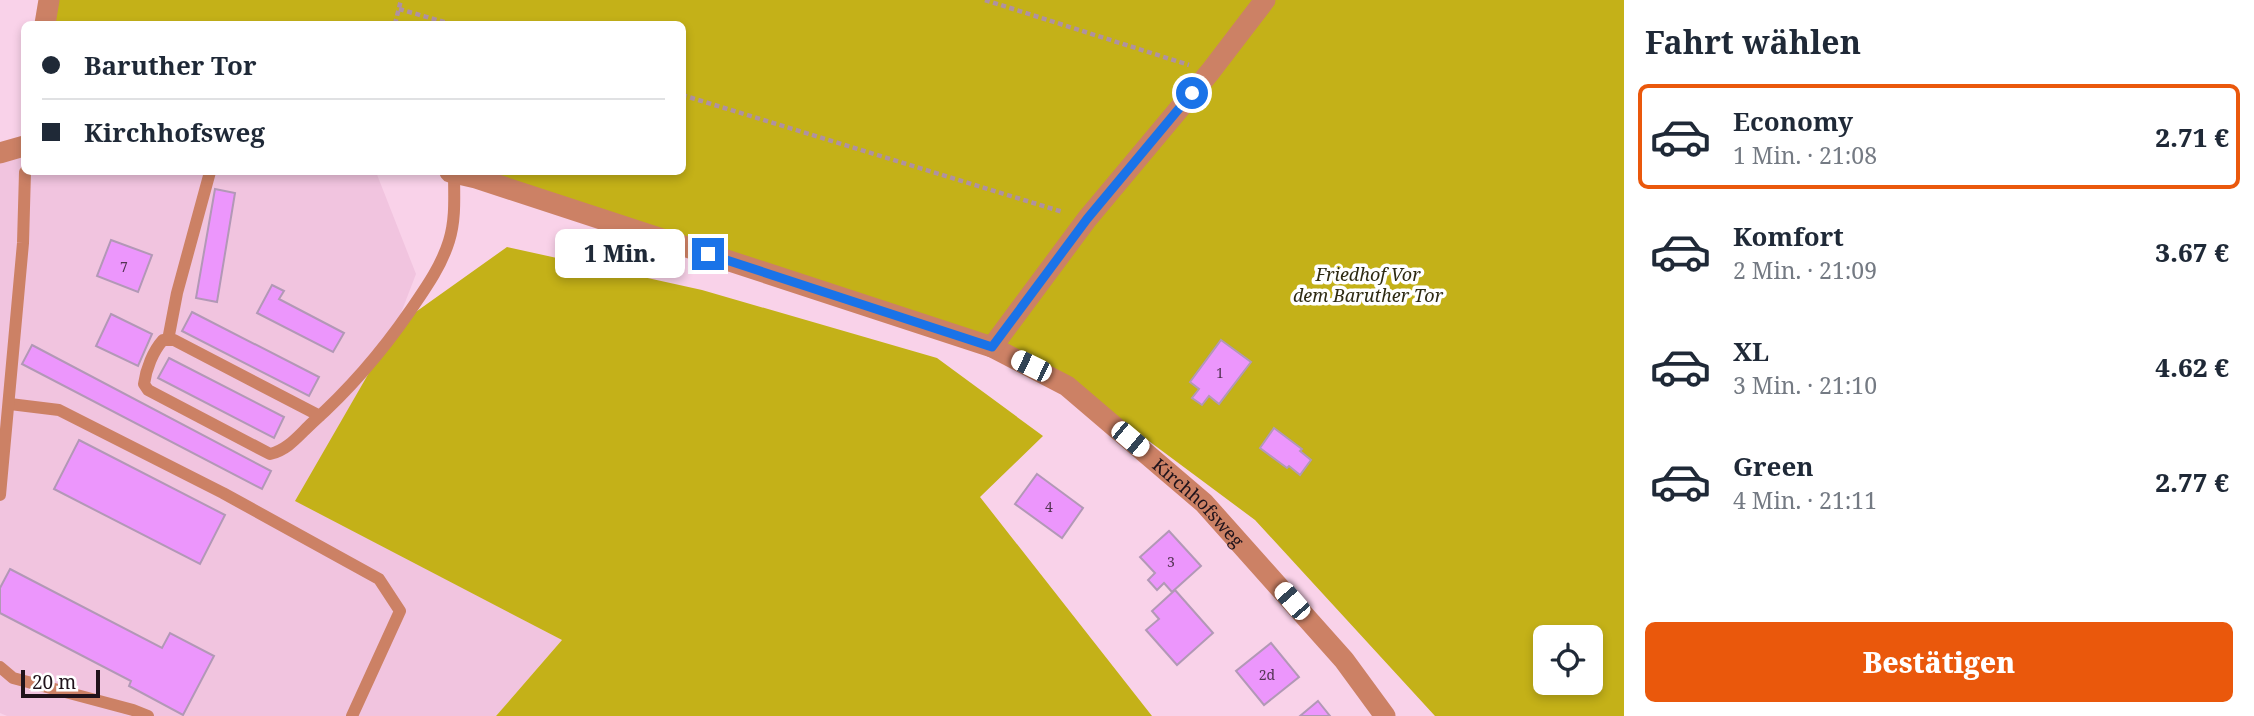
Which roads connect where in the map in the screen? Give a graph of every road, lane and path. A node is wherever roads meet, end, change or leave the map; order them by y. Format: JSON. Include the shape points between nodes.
{"nodes":[{"id":1,"x":49,"y":0,"type":"edge"},
{"id":2,"x":401,"y":0,"type":"edge"},
{"id":3,"x":985,"y":0,"type":"edge"},
{"id":4,"x":1265,"y":0,"type":"edge"},
{"id":5,"x":399,"y":9,"type":"junction"},
{"id":6,"x":45,"y":21,"type":"edge"},
{"id":7,"x":396,"y":21,"type":"edge"},
{"id":8,"x":441,"y":21,"type":"edge"},
{"id":9,"x":1210,"y":72,"type":"junction"},
{"id":10,"x":686,"y":96,"type":"edge"},
{"id":11,"x":21,"y":147,"type":"edge"},
{"id":12,"x":0,"y":153,"type":"edge"},
{"id":13,"x":25,"y":175,"type":"edge"},
{"id":14,"x":209,"y":175,"type":"edge"},
{"id":15,"x":452,"y":175,"type":"edge"},
{"id":16,"x":466,"y":175,"type":"edge"},
{"id":17,"x":1087,"y":219,"type":"junction"},
{"id":18,"x":168,"y":340,"type":"junction"},
{"id":19,"x":992,"y":347,"type":"junction"},
{"id":20,"x":10,"y":404,"type":"junction"},
{"id":21,"x":320,"y":416,"type":"junction"},
{"id":22,"x":0,"y":495,"type":"edge"},
{"id":23,"x":0,"y":667,"type":"edge"},
{"id":24,"x":148,"y":716,"type":"edge"},
{"id":25,"x":352,"y":716,"type":"edge"},
{"id":26,"x":1385,"y":716,"type":"edge"}],
"edges":[{"from":1,"to":6,"type":"street"},
{"from":2,"to":5,"type":"path"},
{"from":3,"to":9,"type":"path"},
{"from":4,"to":9,"type":"street"},
{"from":5,"to":7,"type":"path"},
{"from":5,"to":8,"type":"path"},
{"from":9,"to":17,"type":"street"},
{"from":10,"to":17,"type":"path"},
{"from":11,"to":12,"type":"street"},
{"from":13,"to":20,"type":"lane"},
{"from":14,"to":18,"type":"lane"},
{"from":15,"to":21,"type":"lane","via":[[454,213],[449,241],[431,280],[381,352]]},
{"from":16,"to":19,"type":"street","name":"Kirchhofsweg"},
{"from":17,"to":19,"type":"street"},
{"from":18,"to":21,"type":"lane"},
{"from":18,"to":21,"type":"lane","via":[[157,346],[145,374],[148,390],[270,453],[281,451]]},
{"from":19,"to":26,"type":"street","name":"Kirchhofsweg","via":[[1067,386],[1204,503],[1344,660]]},
{"from":20,"to":22,"type":"lane"},
{"from":20,"to":25,"type":"lane","via":[[59,410],[379,579],[400,611]]},
{"from":23,"to":24,"type":"lane","via":[[13,678]]}]}
